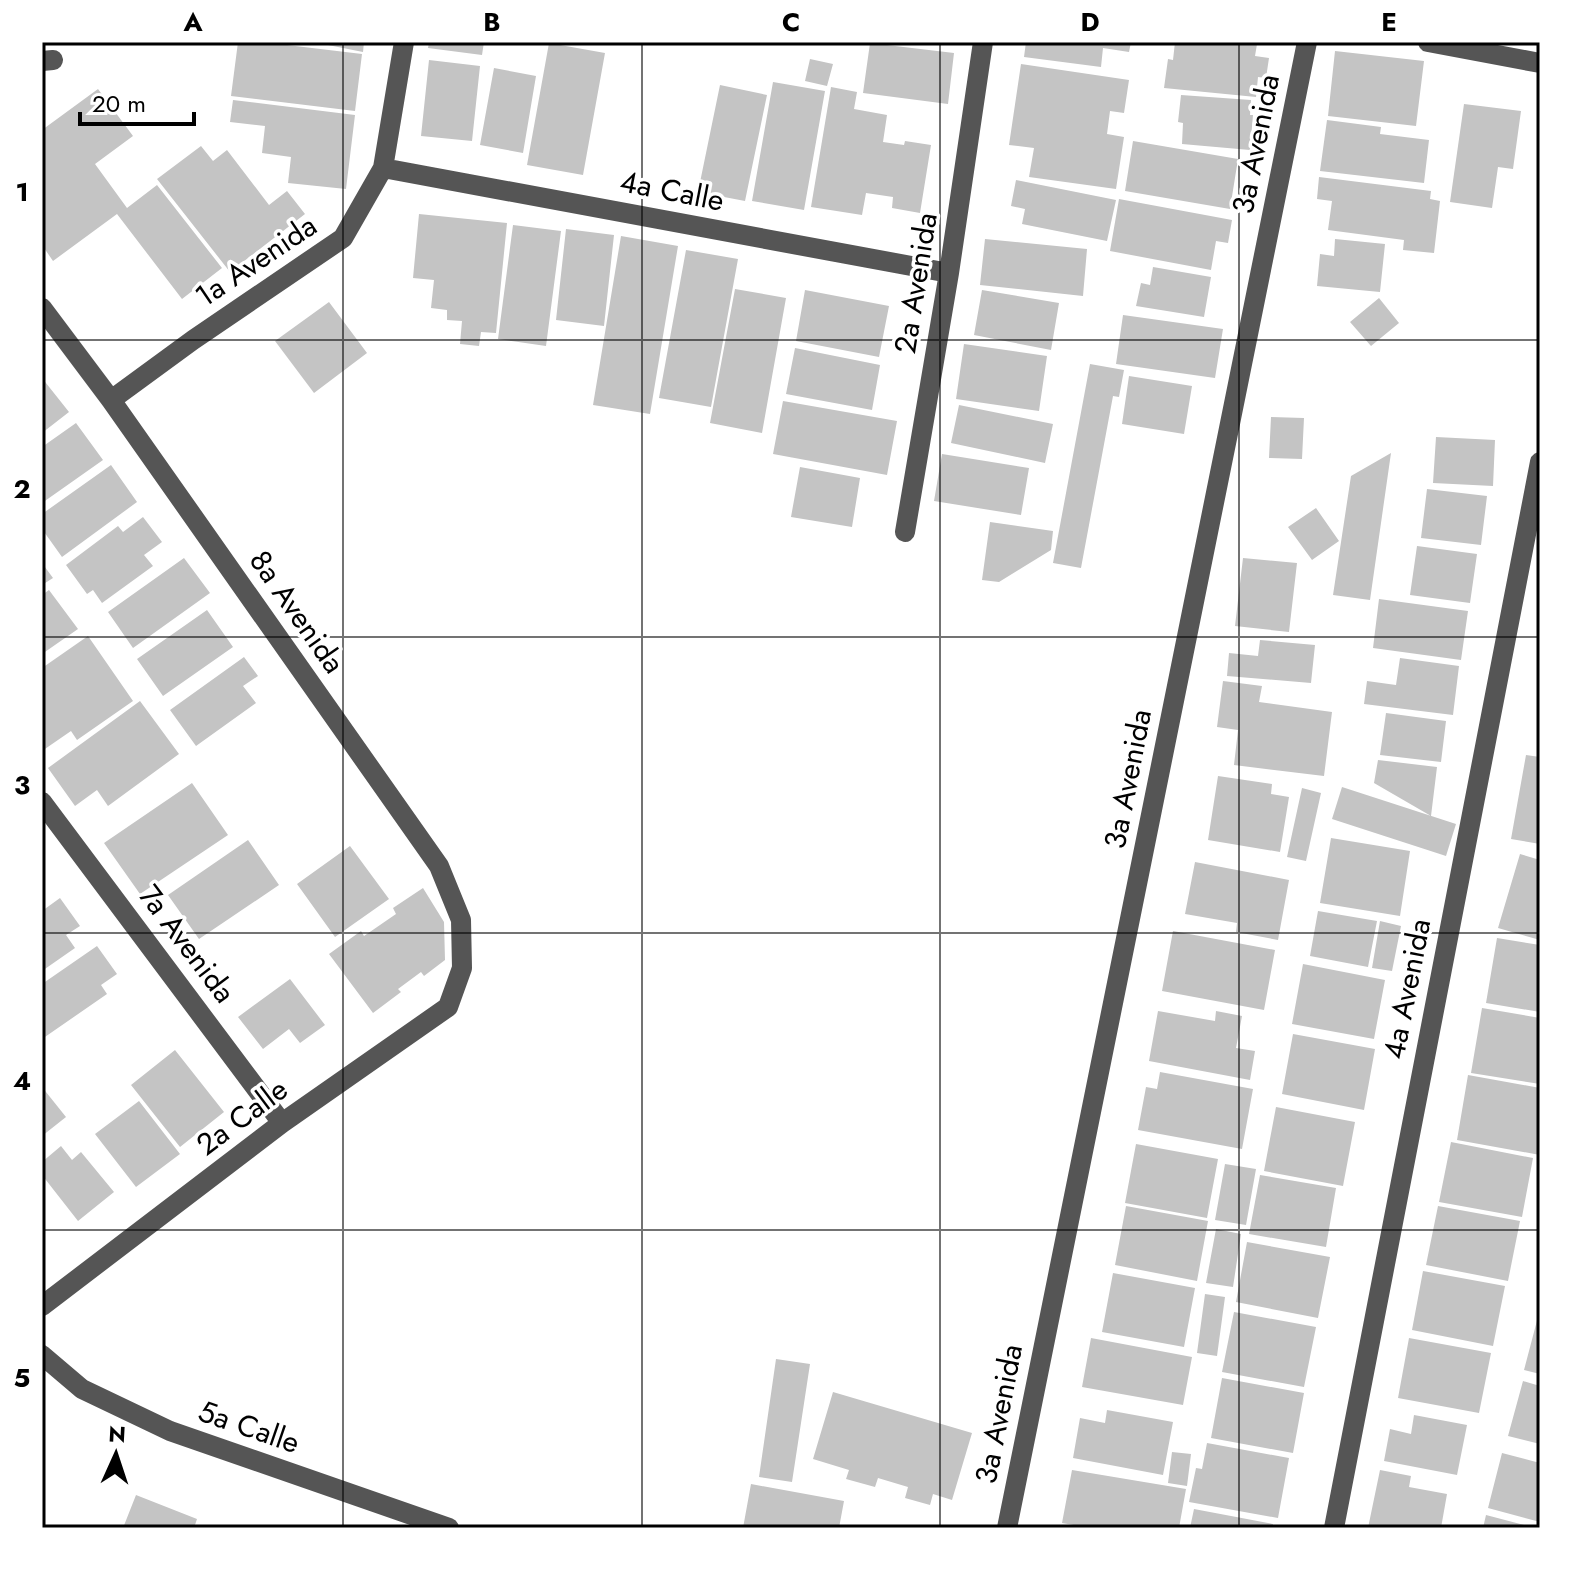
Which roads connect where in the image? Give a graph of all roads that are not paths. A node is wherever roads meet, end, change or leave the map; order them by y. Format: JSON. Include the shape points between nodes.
{"nodes":[{"id":1,"x":404,"y":42,"type":"edge"},
{"id":2,"x":983,"y":42,"type":"edge"},
{"id":3,"x":1307,"y":42,"type":"edge"},
{"id":4,"x":1428,"y":42,"type":"edge"},
{"id":5,"x":1540,"y":63,"type":"edge"},
{"id":6,"x":383,"y":168,"type":"junction"},
{"id":7,"x":949,"y":273,"type":"junction"},
{"id":8,"x":42,"y":308,"type":"edge"},
{"id":9,"x":111,"y":400,"type":"junction"},
{"id":10,"x":1540,"y":462,"type":"edge"},
{"id":11,"x":905,"y":532,"type":"dead end"},
{"id":12,"x":42,"y":802,"type":"edge"},
{"id":13,"x":462,"y":968,"type":"joint"},
{"id":14,"x":282,"y":1123,"type":"junction"},
{"id":15,"x":42,"y":1306,"type":"edge"},
{"id":16,"x":42,"y":1355,"type":"edge"},
{"id":17,"x":449,"y":1528,"type":"edge"},
{"id":18,"x":1007,"y":1528,"type":"edge"},
{"id":19,"x":1334,"y":1528,"type":"edge"}],
"edges":[{"from":1,"to":6,"type":"street","name":"1a Avenida"},
{"from":2,"to":7,"type":"street","name":"2a Avenida"},
{"from":3,"to":18,"type":"street","name":"3a Avenida"},
{"from":4,"to":5,"type":"street"},
{"from":6,"to":7,"type":"street","name":"4a Calle"},
{"from":6,"to":9,"type":"street","name":"1a Avenida","via":[[343,238]]},
{"from":7,"to":11,"type":"street","name":"2a Avenida"},
{"from":8,"to":9,"type":"street","name":"8a Avenida"},
{"from":9,"to":13,"type":"street","name":"8a Avenida","via":[[439,866],[461,920]]},
{"from":10,"to":19,"type":"street","name":"4a Avenida"},
{"from":12,"to":14,"type":"street","name":"7a Avenida"},
{"from":13,"to":14,"type":"street","name":"2a Calle","via":[[448,1007]]},
{"from":14,"to":15,"type":"street","name":"2a Calle"},
{"from":16,"to":17,"type":"street","name":"5a Calle","via":[[82,1389],[170,1431]]}]}
